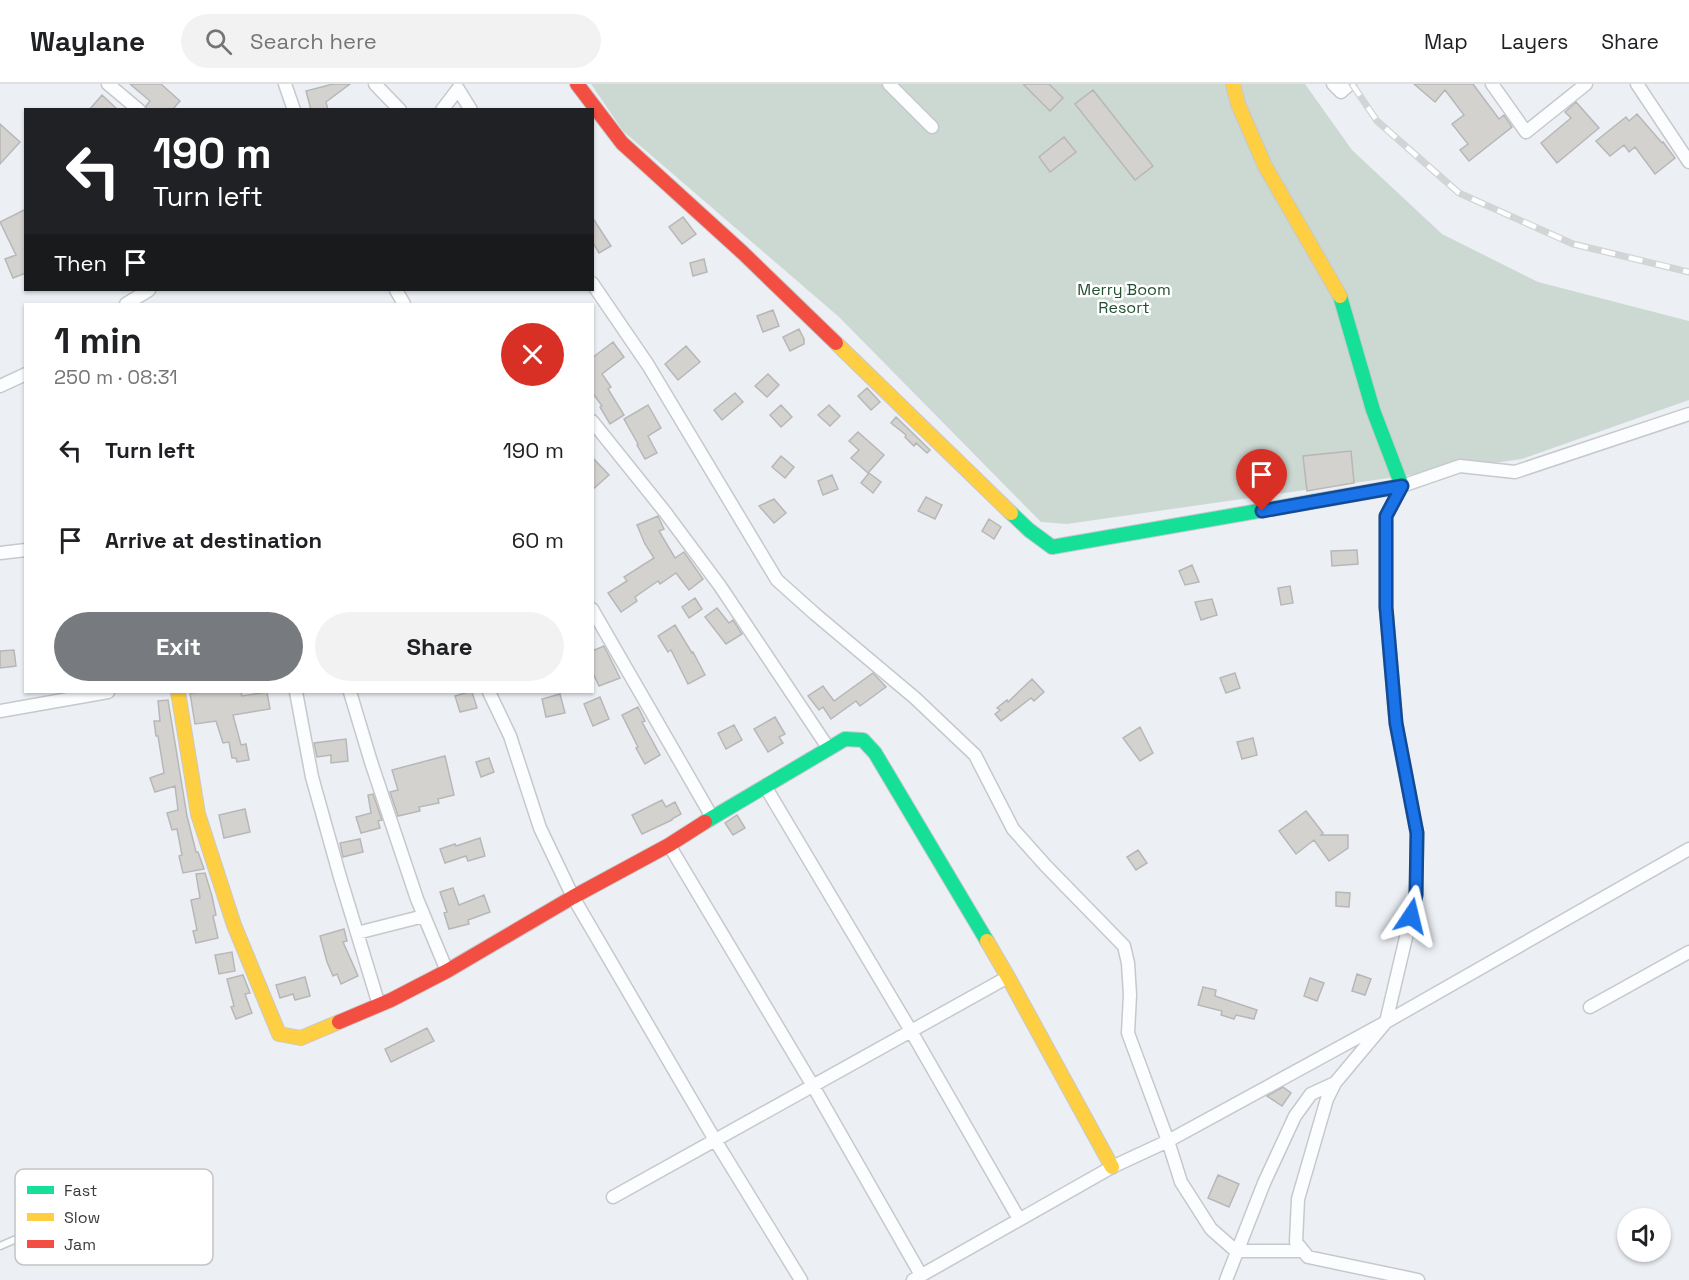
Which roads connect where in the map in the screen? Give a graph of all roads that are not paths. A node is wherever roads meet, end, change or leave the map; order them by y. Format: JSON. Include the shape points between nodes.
{"nodes":[{"id":1,"x":108,"y":84,"type":"edge"},
{"id":2,"x":285,"y":84,"type":"edge"},
{"id":3,"x":375,"y":84,"type":"edge"},
{"id":4,"x":577,"y":84,"type":"edge"},
{"id":5,"x":889,"y":84,"type":"edge"},
{"id":6,"x":1233,"y":84,"type":"edge"},
{"id":7,"x":1333,"y":84,"type":"edge"},
{"id":8,"x":1350,"y":84,"type":"edge"},
{"id":9,"x":1492,"y":84,"type":"edge"},
{"id":10,"x":1586,"y":84,"type":"edge"},
{"id":11,"x":1637,"y":84,"type":"edge"},
{"id":12,"x":456,"y":87,"type":"edge"},
{"id":13,"x":137,"y":108,"type":"edge"},
{"id":14,"x":293,"y":108,"type":"edge"},
{"id":15,"x":398,"y":108,"type":"edge"},
{"id":16,"x":443,"y":108,"type":"edge"},
{"id":17,"x":470,"y":108,"type":"edge"},
{"id":18,"x":932,"y":127,"type":"dead end"},
{"id":19,"x":1689,"y":162,"type":"edge"},
{"id":20,"x":594,"y":286,"type":"edge"},
{"id":21,"x":146,"y":291,"type":"edge"},
{"id":22,"x":128,"y":303,"type":"edge"},
{"id":23,"x":24,"y":375,"type":"edge"},
{"id":24,"x":0,"y":386,"type":"edge"},
{"id":25,"x":1689,"y":414,"type":"edge"},
{"id":26,"x":594,"y":423,"type":"edge"},
{"id":27,"x":1402,"y":486,"type":"junction"},
{"id":28,"x":24,"y":549,"type":"edge"},
{"id":29,"x":0,"y":553,"type":"edge"},
{"id":30,"x":594,"y":612,"type":"edge"},
{"id":31,"x":102,"y":693,"type":"edge"},
{"id":32,"x":178,"y":693,"type":"edge"},
{"id":33,"x":297,"y":693,"type":"edge"},
{"id":34,"x":350,"y":693,"type":"edge"},
{"id":35,"x":489,"y":693,"type":"edge"},
{"id":36,"x":0,"y":711,"type":"edge"},
{"id":37,"x":829,"y":748,"type":"junction"},
{"id":38,"x":765,"y":786,"type":"junction"},
{"id":39,"x":712,"y":817,"type":"junction"},
{"id":40,"x":669,"y":845,"type":"junction"},
{"id":41,"x":1689,"y":849,"type":"edge"},
{"id":42,"x":573,"y":897,"type":"junction"},
{"id":43,"x":424,"y":916,"type":"junction"},
{"id":44,"x":357,"y":933,"type":"junction"},
{"id":45,"x":1689,"y":952,"type":"edge"},
{"id":46,"x":447,"y":971,"type":"junction"},
{"id":47,"x":1008,"y":977,"type":"junction"},
{"id":48,"x":379,"y":1005,"type":"junction"},
{"id":49,"x":1590,"y":1007,"type":"dead end"},
{"id":50,"x":1386,"y":1022,"type":"junction"},
{"id":51,"x":911,"y":1031,"type":"junction"},
{"id":52,"x":1335,"y":1083,"type":"junction"},
{"id":53,"x":813,"y":1086,"type":"junction"},
{"id":54,"x":715,"y":1140,"type":"junction"},
{"id":55,"x":1168,"y":1141,"type":"junction"},
{"id":56,"x":1112,"y":1167,"type":"junction"},
{"id":57,"x":613,"y":1197,"type":"dead end"},
{"id":58,"x":1019,"y":1219,"type":"junction"},
{"id":59,"x":15,"y":1240,"type":"edge"},
{"id":60,"x":0,"y":1246,"type":"edge"},
{"id":61,"x":1236,"y":1251,"type":"junction"},
{"id":62,"x":1303,"y":1251,"type":"junction"},
{"id":63,"x":917,"y":1278,"type":"edge"},
{"id":64,"x":801,"y":1280,"type":"edge"},
{"id":65,"x":1226,"y":1280,"type":"edge"},
{"id":66,"x":1418,"y":1280,"type":"edge"}],
"edges":[{"from":1,"to":13,"type":"street"},
{"from":2,"to":14,"type":"street"},
{"from":3,"to":15,"type":"street"},
{"from":4,"to":27,"type":"street","via":[[622,143],[743,253],[1029,530],[1052,547]]},
{"from":5,"to":18,"type":"street"},
{"from":6,"to":27,"type":"street","via":[[1265,166],[1340,296],[1373,410]]},
{"from":7,"to":8,"type":"street","via":[[1341,92]]},
{"from":9,"to":10,"type":"street","via":[[1526,132]]},
{"from":11,"to":19,"type":"street"},
{"from":12,"to":16,"type":"street"},
{"from":12,"to":17,"type":"street"},
{"from":20,"to":55,"type":"street","via":[[648,365],[777,580],[975,755],[1013,829],[1124,946],[1130,995],[1128,1033]]},
{"from":21,"to":22,"type":"street"},
{"from":23,"to":24,"type":"street"},
{"from":25,"to":27,"type":"street","via":[[1515,472],[1460,466]]},
{"from":26,"to":37,"type":"street","via":[[720,586]]},
{"from":27,"to":50,"type":"street","via":[[1386,516],[1386,607],[1396,723],[1417,833],[1416,895]]},
{"from":28,"to":29,"type":"street"},
{"from":30,"to":39,"type":"street"},
{"from":31,"to":36,"type":"street"},
{"from":32,"to":48,"type":"street","via":[[198,814],[234,925],[279,1034],[301,1038]]},
{"from":33,"to":44,"type":"street","via":[[312,777]]},
{"from":34,"to":43,"type":"street"},
{"from":35,"to":42,"type":"street","via":[[510,736],[540,828]]},
{"from":37,"to":38,"type":"street"},
{"from":37,"to":47,"type":"street","via":[[845,739],[863,740],[875,753]]},
{"from":38,"to":39,"type":"street"},
{"from":38,"to":51,"type":"street"},
{"from":39,"to":40,"type":"street"},
{"from":40,"to":42,"type":"street"},
{"from":40,"to":53,"type":"street"},
{"from":41,"to":50,"type":"street"},
{"from":42,"to":46,"type":"street"},
{"from":42,"to":54,"type":"street"},
{"from":43,"to":44,"type":"street"},
{"from":43,"to":46,"type":"street"},
{"from":44,"to":48,"type":"street"},
{"from":45,"to":49,"type":"street"},
{"from":46,"to":48,"type":"street"},
{"from":47,"to":51,"type":"street"},
{"from":47,"to":56,"type":"street"},
{"from":50,"to":52,"type":"street"},
{"from":50,"to":55,"type":"street"},
{"from":51,"to":53,"type":"street"},
{"from":51,"to":58,"type":"street"},
{"from":52,"to":61,"type":"street","via":[[1311,1094],[1295,1116]]},
{"from":52,"to":62,"type":"street","via":[[1298,1199],[1296,1242]]},
{"from":53,"to":54,"type":"street"},
{"from":53,"to":63,"type":"street"},
{"from":54,"to":57,"type":"street"},
{"from":54,"to":64,"type":"street"},
{"from":55,"to":56,"type":"street"},
{"from":55,"to":61,"type":"street","via":[[1181,1182],[1211,1229]]},
{"from":56,"to":58,"type":"street"},
{"from":58,"to":63,"type":"street"},
{"from":59,"to":60,"type":"lane"},
{"from":61,"to":62,"type":"street"},
{"from":61,"to":65,"type":"street"},
{"from":62,"to":66,"type":"street","via":[[1308,1257]]}]}
